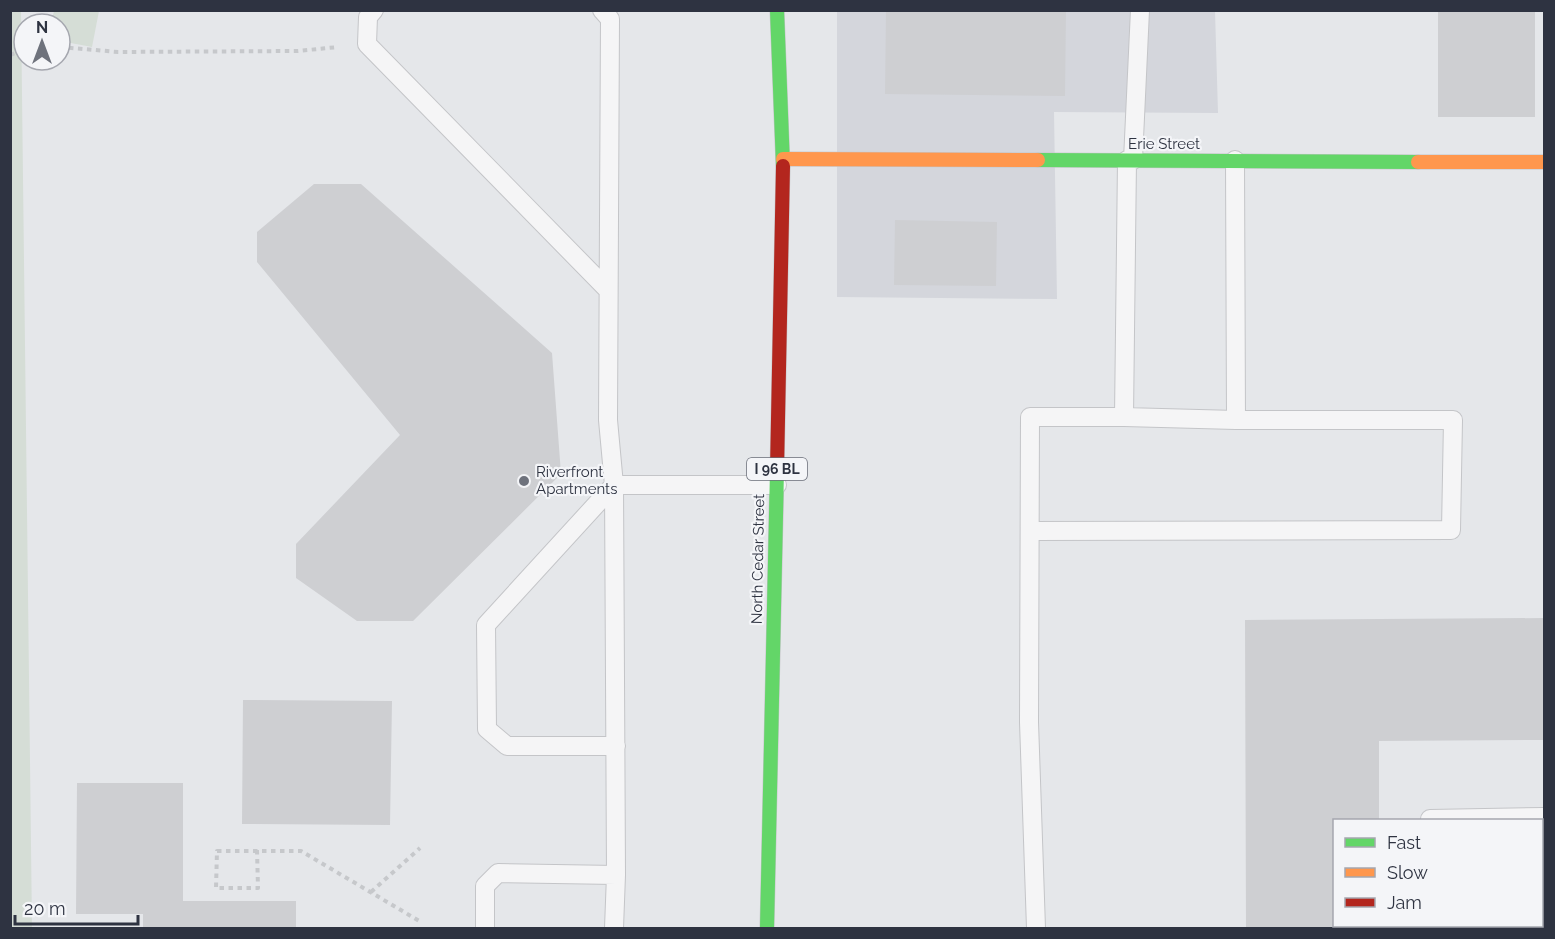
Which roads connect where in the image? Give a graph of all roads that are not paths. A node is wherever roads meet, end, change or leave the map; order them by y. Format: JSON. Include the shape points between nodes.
{"nodes":[{"id":1,"x":374,"y":10,"type":"edge"},
{"id":2,"x":602,"y":10,"type":"edge"},
{"id":3,"x":777,"y":10,"type":"edge"},
{"id":4,"x":1140,"y":10,"type":"edge"},
{"id":5,"x":783,"y":159,"type":"junction"},
{"id":6,"x":1130,"y":160,"type":"junction"},
{"id":7,"x":1235,"y":160,"type":"junction"},
{"id":8,"x":1545,"y":162,"type":"edge"},
{"id":9,"x":608,"y":290,"type":"junction"},
{"id":10,"x":1124,"y":417,"type":"junction"},
{"id":11,"x":1236,"y":420,"type":"junction"},
{"id":12,"x":614,"y":485,"type":"junction"},
{"id":13,"x":777,"y":485,"type":"junction"},
{"id":14,"x":1029,"y":531,"type":"junction"},
{"id":15,"x":616,"y":746,"type":"junction"},
{"id":16,"x":1545,"y":817,"type":"edge"},
{"id":17,"x":1468,"y":819,"type":"edge"},
{"id":18,"x":616,"y":875,"type":"junction"},
{"id":19,"x":485,"y":928,"type":"edge"},
{"id":20,"x":614,"y":928,"type":"edge"},
{"id":21,"x":767,"y":928,"type":"edge"},
{"id":22,"x":1036,"y":928,"type":"edge"}],
"edges":[{"from":1,"to":9,"type":"lane","via":[[368,17],[367,44]]},
{"from":2,"to":9,"type":"lane","via":[[610,19]]},
{"from":3,"to":5,"type":"main road","name":"North Cedar Street","number":"I 96 BL"},
{"from":4,"to":6,"type":"lane"},
{"from":5,"to":6,"type":"main road","name":"Erie Street"},
{"from":5,"to":13,"type":"main road","name":"North Cedar Street","number":"I 96 BL"},
{"from":6,"to":7,"type":"main road","name":"Erie Street"},
{"from":6,"to":10,"type":"lane"},
{"from":7,"to":8,"type":"main road","name":"Erie Street"},
{"from":7,"to":11,"type":"lane"},
{"from":9,"to":12,"type":"lane","via":[[608,420]]},
{"from":10,"to":11,"type":"lane"},
{"from":10,"to":14,"type":"lane","via":[[1030,417]]},
{"from":11,"to":14,"type":"lane","via":[[1454,420],[1451,530]]},
{"from":12,"to":13,"type":"lane"},
{"from":12,"to":15,"type":"lane"},
{"from":12,"to":15,"type":"lane","via":[[486,625],[487,729],[507,746]]},
{"from":13,"to":21,"type":"main road","name":"North Cedar Street","number":"I 96 BL"},
{"from":14,"to":22,"type":"lane","via":[[1029,722]]},
{"from":15,"to":18,"type":"lane"},
{"from":16,"to":17,"type":"lane"},
{"from":18,"to":19,"type":"lane","via":[[498,873],[485,886]]},
{"from":18,"to":20,"type":"lane"}]}
